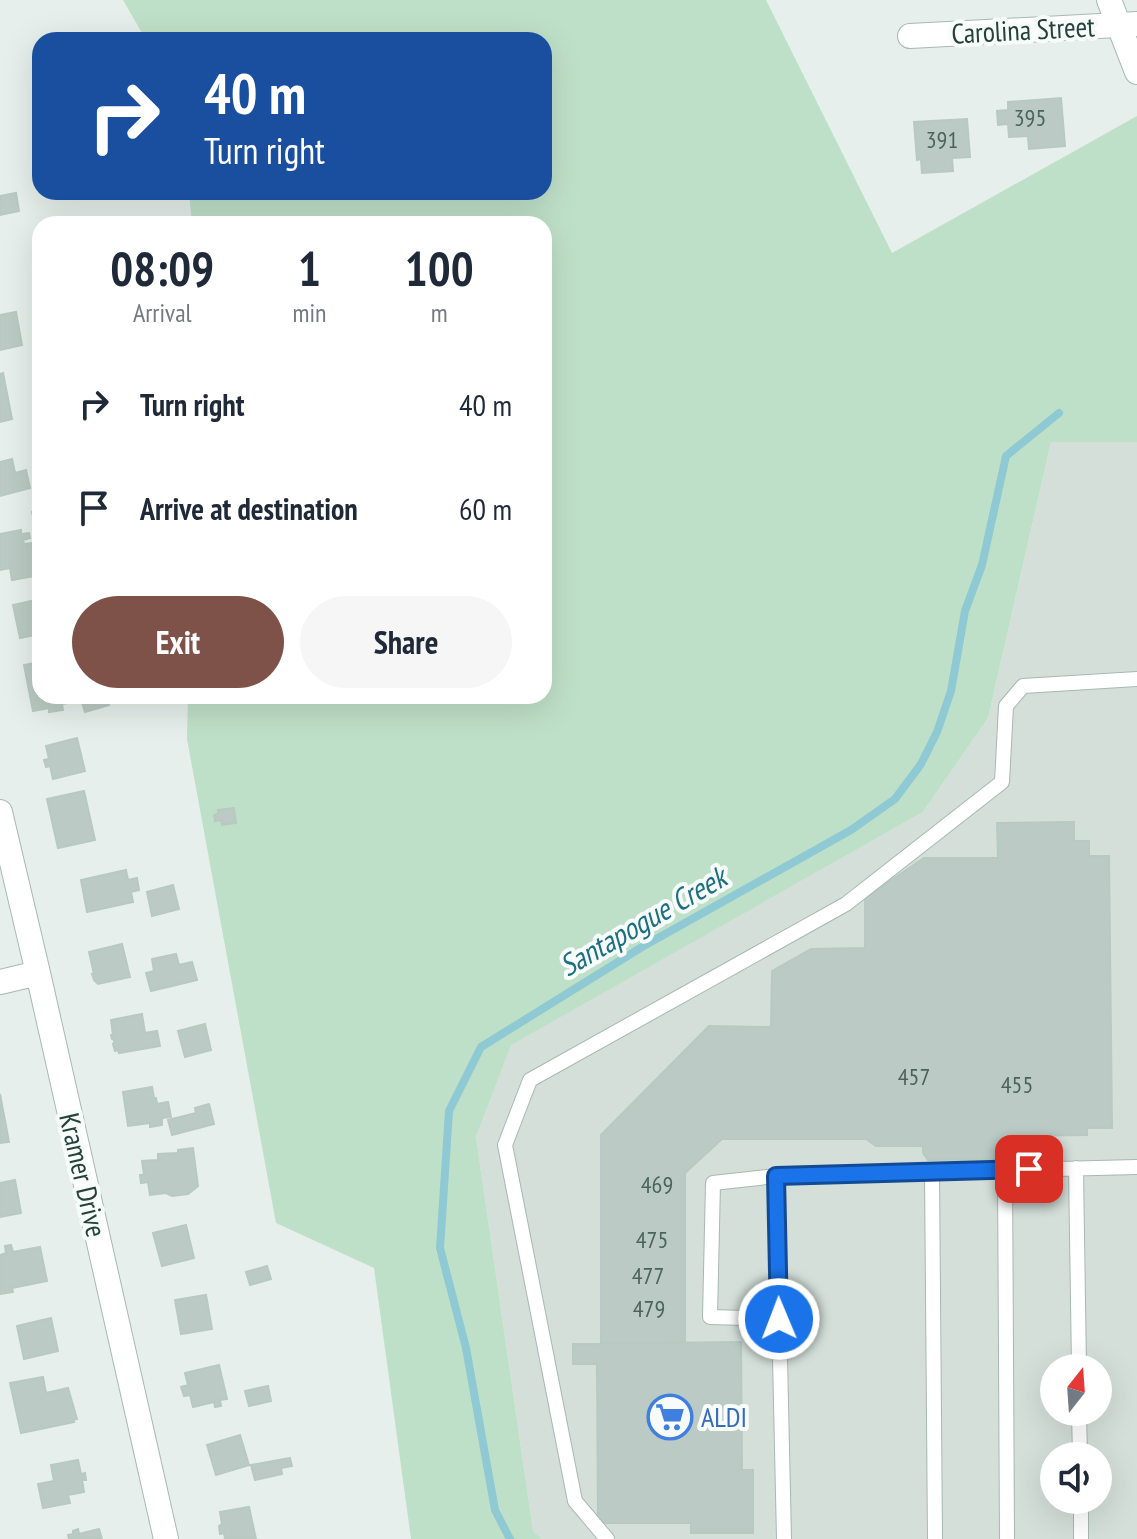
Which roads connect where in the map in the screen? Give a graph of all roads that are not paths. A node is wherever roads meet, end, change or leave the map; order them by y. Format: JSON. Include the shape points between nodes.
{"nodes":[{"id":1,"x":1109,"y":0,"type":"edge"},
{"id":2,"x":1128,"y":25,"type":"edge"},
{"id":3,"x":910,"y":36,"type":"dead end"},
{"id":4,"x":1137,"y":72,"type":"edge"},
{"id":5,"x":1137,"y":679,"type":"edge"},
{"id":6,"x":0,"y":812,"type":"edge"},
{"id":7,"x":38,"y":973,"type":"junction"},
{"id":8,"x":0,"y":982,"type":"edge"},
{"id":9,"x":1137,"y":1167,"type":"edge"},
{"id":10,"x":1076,"y":1168,"type":"junction"},
{"id":11,"x":1005,"y":1170,"type":"junction"},
{"id":12,"x":932,"y":1172,"type":"junction"},
{"id":13,"x":776,"y":1176,"type":"junction"},
{"id":14,"x":779,"y":1319,"type":"junction"},
{"id":15,"x":1079,"y":1354,"type":"edge"},
{"id":16,"x":1081,"y":1514,"type":"edge"},
{"id":17,"x":166,"y":1539,"type":"edge"},
{"id":18,"x":607,"y":1539,"type":"edge"},
{"id":19,"x":784,"y":1539,"type":"edge"},
{"id":20,"x":935,"y":1539,"type":"edge"},
{"id":21,"x":1007,"y":1539,"type":"edge"},
{"id":22,"x":1081,"y":1539,"type":"edge"}],
"edges":[{"from":1,"to":2,"type":"street"},
{"from":2,"to":3,"type":"street","name":"Carolina Street"},
{"from":2,"to":4,"type":"street"},
{"from":5,"to":18,"type":"lane","via":[[1023,686],[1006,706],[1002,782],[846,904],[530,1080],[505,1145],[575,1501]]},
{"from":6,"to":7,"type":"street","name":"Kramer Drive"},
{"from":7,"to":8,"type":"street"},
{"from":7,"to":17,"type":"street","name":"Kramer Drive"},
{"from":9,"to":10,"type":"lane"},
{"from":10,"to":11,"type":"lane"},
{"from":10,"to":15,"type":"lane"},
{"from":11,"to":12,"type":"lane"},
{"from":11,"to":21,"type":"lane"},
{"from":12,"to":13,"type":"lane"},
{"from":12,"to":20,"type":"lane"},
{"from":13,"to":14,"type":"lane"},
{"from":13,"to":14,"type":"lane","via":[[713,1183],[710,1317]]},
{"from":14,"to":19,"type":"lane"},
{"from":16,"to":22,"type":"lane"}]}
